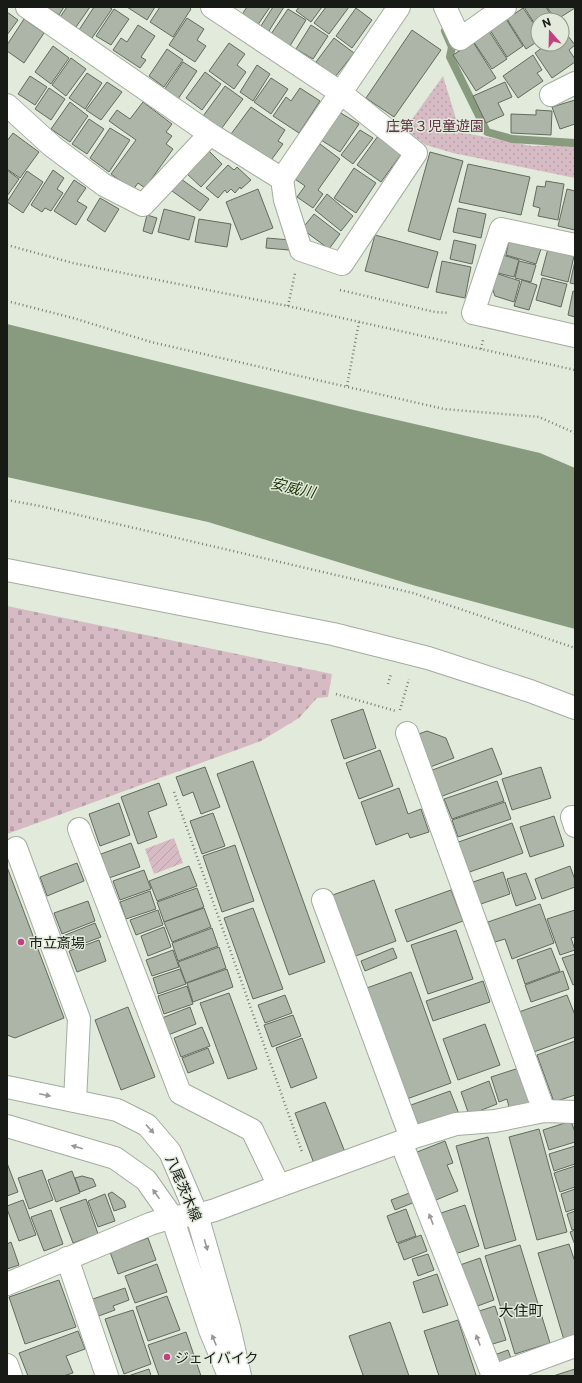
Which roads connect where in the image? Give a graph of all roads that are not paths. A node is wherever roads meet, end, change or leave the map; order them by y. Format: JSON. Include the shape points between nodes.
{"nodes":[{"id":1,"x":27,"y":7,"type":"edge"},
{"id":2,"x":212,"y":7,"type":"edge"},
{"id":3,"x":445,"y":7,"type":"edge"},
{"id":4,"x":505,"y":7,"type":"edge"},
{"id":5,"x":394,"y":9,"type":"edge"},
{"id":6,"x":575,"y":83,"type":"edge"},
{"id":7,"x":341,"y":93,"type":"junction"},
{"id":8,"x":550,"y":95,"type":"dead end"},
{"id":9,"x":7,"y":105,"type":"edge"},
{"id":10,"x":210,"y":134,"type":"junction"},
{"id":11,"x":282,"y":179,"type":"junction"},
{"id":12,"x":575,"y":245,"type":"edge"},
{"id":13,"x":575,"y":336,"type":"edge"},
{"id":14,"x":7,"y":570,"type":"edge"},
{"id":15,"x":575,"y":708,"type":"edge"},
{"id":16,"x":406,"y":733,"type":"road end"},
{"id":17,"x":79,"y":829,"type":"dead end"},
{"id":18,"x":16,"y":848,"type":"dead end"},
{"id":19,"x":323,"y":900,"type":"dead end"},
{"id":20,"x":7,"y":1087,"type":"edge"},
{"id":21,"x":75,"y":1101,"type":"junction"},
{"id":22,"x":544,"y":1111,"type":"junction"},
{"id":23,"x":575,"y":1112,"type":"edge"},
{"id":24,"x":7,"y":1126,"type":"edge"},
{"id":25,"x":406,"y":1140,"type":"junction"},
{"id":26,"x":279,"y":1186,"type":"junction"},
{"id":27,"x":197,"y":1215,"type":"junction"},
{"id":28,"x":172,"y":1217,"type":"junction"},
{"id":29,"x":67,"y":1258,"type":"junction"},
{"id":30,"x":7,"y":1284,"type":"edge"},
{"id":31,"x":575,"y":1346,"type":"edge"},
{"id":32,"x":7,"y":1365,"type":"edge"},
{"id":33,"x":11,"y":1376,"type":"edge"},
{"id":34,"x":107,"y":1376,"type":"edge"},
{"id":35,"x":229,"y":1376,"type":"edge"},
{"id":36,"x":240,"y":1376,"type":"edge"},
{"id":37,"x":493,"y":1376,"type":"edge"}],
"edges":[{"from":1,"to":10,"type":"street"},
{"from":2,"to":7,"type":"street"},
{"from":3,"to":4,"type":"street","via":[[460,39]]},
{"from":5,"to":7,"type":"street"},
{"from":6,"to":8,"type":"street"},
{"from":7,"to":11,"type":"street"},
{"from":7,"to":11,"type":"street","via":[[416,153],[342,264],[302,250],[285,200]]},
{"from":9,"to":10,"type":"street","via":[[52,146],[104,185],[143,205]]},
{"from":10,"to":11,"type":"street"},
{"from":12,"to":13,"type":"street","via":[[501,229],[474,312]]},
{"from":14,"to":15,"type":"street","via":[[333,634],[416,655]]},
{"from":16,"to":22,"type":"street"},
{"from":17,"to":26,"type":"street","via":[[180,1093],[252,1130]]},
{"from":18,"to":21,"type":"street","via":[[79,1019]]},
{"from":19,"to":25,"type":"street"},
{"from":20,"to":21,"type":"street","name":"八尾茨木線","one_way":true},
{"from":21,"to":27,"type":"street","name":"八尾茨木線","one_way":true,"via":[[117,1110],[147,1125],[170,1152]]},
{"from":22,"to":23,"type":"street"},
{"from":22,"to":25,"type":"street","via":[[495,1121],[456,1124]]},
{"from":28,"to":24,"type":"street","name":"八尾茨木線","one_way":true,"via":[[146,1180],[114,1158]]},
{"from":25,"to":26,"type":"street"},
{"from":37,"to":25,"type":"street","one_way":true},
{"from":26,"to":27,"type":"street"},
{"from":27,"to":28,"type":"street"},
{"from":27,"to":36,"type":"street","name":"八尾茨木線","one_way":true,"via":[[229,1327]]},
{"from":28,"to":29,"type":"street"},
{"from":35,"to":28,"type":"street","name":"八尾茨木線","one_way":true,"via":[[210,1330]]},
{"from":29,"to":30,"type":"street"},
{"from":29,"to":34,"type":"street"},
{"from":31,"to":37,"type":"street"},
{"from":32,"to":33,"type":"street"}]}
